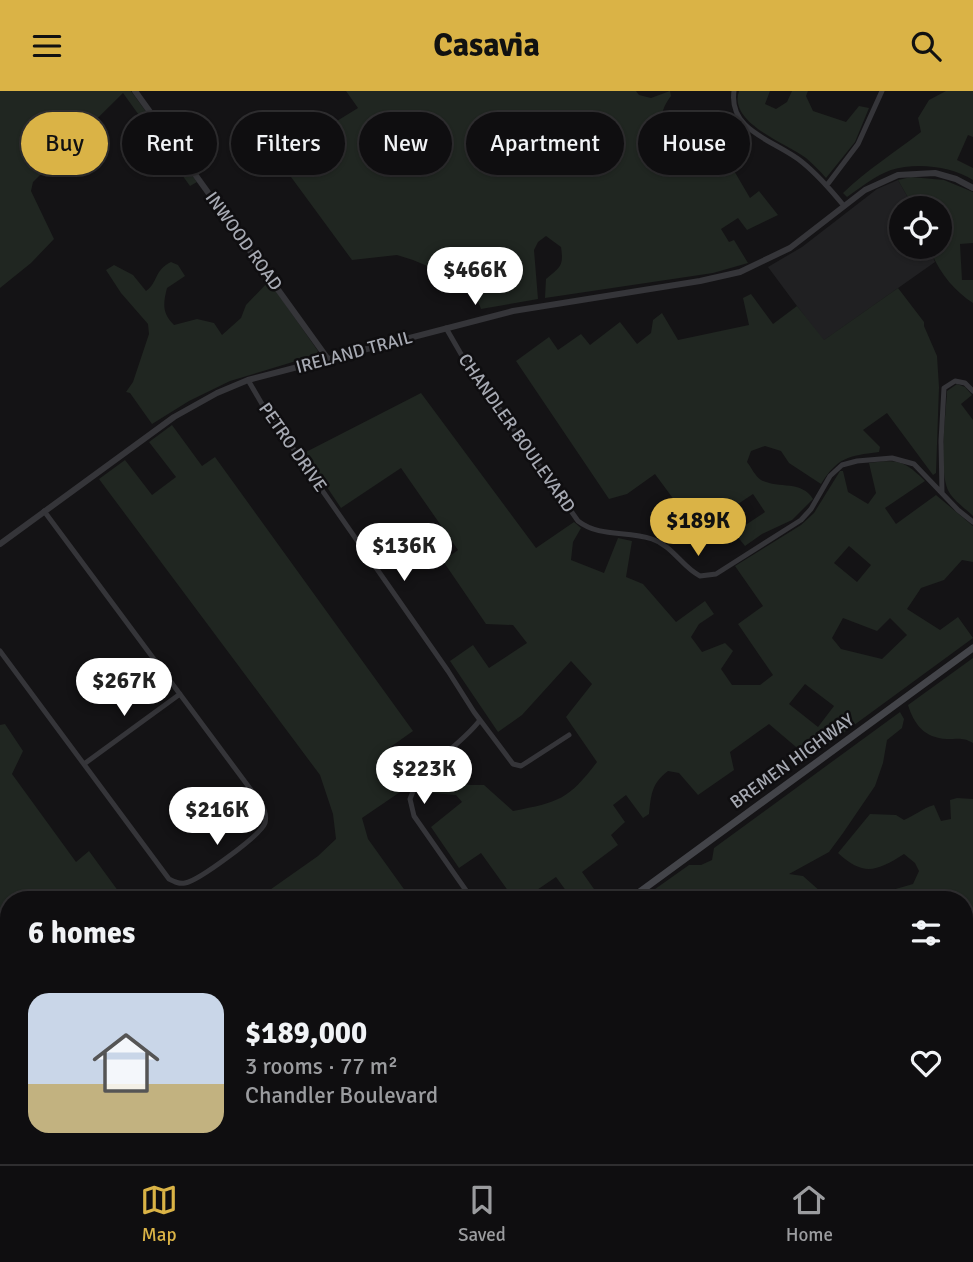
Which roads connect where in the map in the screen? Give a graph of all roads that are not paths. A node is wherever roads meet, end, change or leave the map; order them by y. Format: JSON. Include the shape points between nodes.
{"nodes":[{"id":1,"x":135,"y":91,"type":"edge"},
{"id":2,"x":734,"y":91,"type":"edge"},
{"id":3,"x":882,"y":91,"type":"edge"},
{"id":4,"x":827,"y":185,"type":"junction"},
{"id":5,"x":973,"y":188,"type":"edge"},
{"id":6,"x":845,"y":206,"type":"junction"},
{"id":7,"x":446,"y":328,"type":"junction"},
{"id":8,"x":328,"y":359,"type":"junction"},
{"id":9,"x":248,"y":380,"type":"junction"},
{"id":10,"x":973,"y":391,"type":"edge"},
{"id":11,"x":942,"y":493,"type":"junction"},
{"id":12,"x":44,"y":511,"type":"junction"},
{"id":13,"x":973,"y":522,"type":"edge"},
{"id":14,"x":0,"y":544,"type":"edge"},
{"id":15,"x":973,"y":649,"type":"edge"},
{"id":16,"x":0,"y":651,"type":"edge"},
{"id":17,"x":180,"y":694,"type":"junction"},
{"id":18,"x":480,"y":720,"type":"junction"},
{"id":19,"x":569,"y":735,"type":"dead end"},
{"id":20,"x":84,"y":764,"type":"junction"},
{"id":21,"x":466,"y":891,"type":"edge"},
{"id":22,"x":640,"y":891,"type":"edge"}],
"edges":[{"from":1,"to":8,"type":"street","name":"INWOOD ROAD"},
{"from":2,"to":4,"type":"street","via":[[737,115],[745,126],[800,160]]},
{"from":3,"to":4,"type":"street","via":[[858,144]]},
{"from":4,"to":6,"type":"street"},
{"from":5,"to":6,"type":"street","name":"IRELAND TRAIL","via":[[942,175],[905,174],[877,183]]},
{"from":6,"to":7,"type":"street","name":"IRELAND TRAIL","via":[[790,248],[740,272],[525,309]]},
{"from":7,"to":8,"type":"street","name":"IRELAND TRAIL"},
{"from":7,"to":11,"type":"street","name":"CHANDLER BOULEVARD","via":[[578,521],[592,530],[654,540],[670,548],[700,576],[716,574],[801,520],[830,476],[849,462],[908,461]]},
{"from":8,"to":9,"type":"street","name":"IRELAND TRAIL"},
{"from":9,"to":12,"type":"street","name":"IRELAND TRAIL","via":[[174,417]]},
{"from":9,"to":18,"type":"street","name":"PETRO DRIVE"},
{"from":10,"to":11,"type":"street","via":[[955,381],[943,392]]},
{"from":11,"to":13,"type":"street","name":"CHANDLER BOULEVARD"},
{"from":12,"to":14,"type":"street","name":"IRELAND TRAIL"},
{"from":12,"to":17,"type":"street"},
{"from":15,"to":22,"type":"main road","name":"BREMEN HIGHWAY"},
{"from":16,"to":20,"type":"street"},
{"from":17,"to":20,"type":"street"},
{"from":17,"to":20,"type":"street","via":[[265,813],[265,822],[255,835],[201,875],[187,883],[167,876]]},
{"from":18,"to":19,"type":"street","name":"PETRO DRIVE","via":[[518,766]]},
{"from":18,"to":21,"type":"street","via":[[423,776],[410,799],[414,816]]}]}
